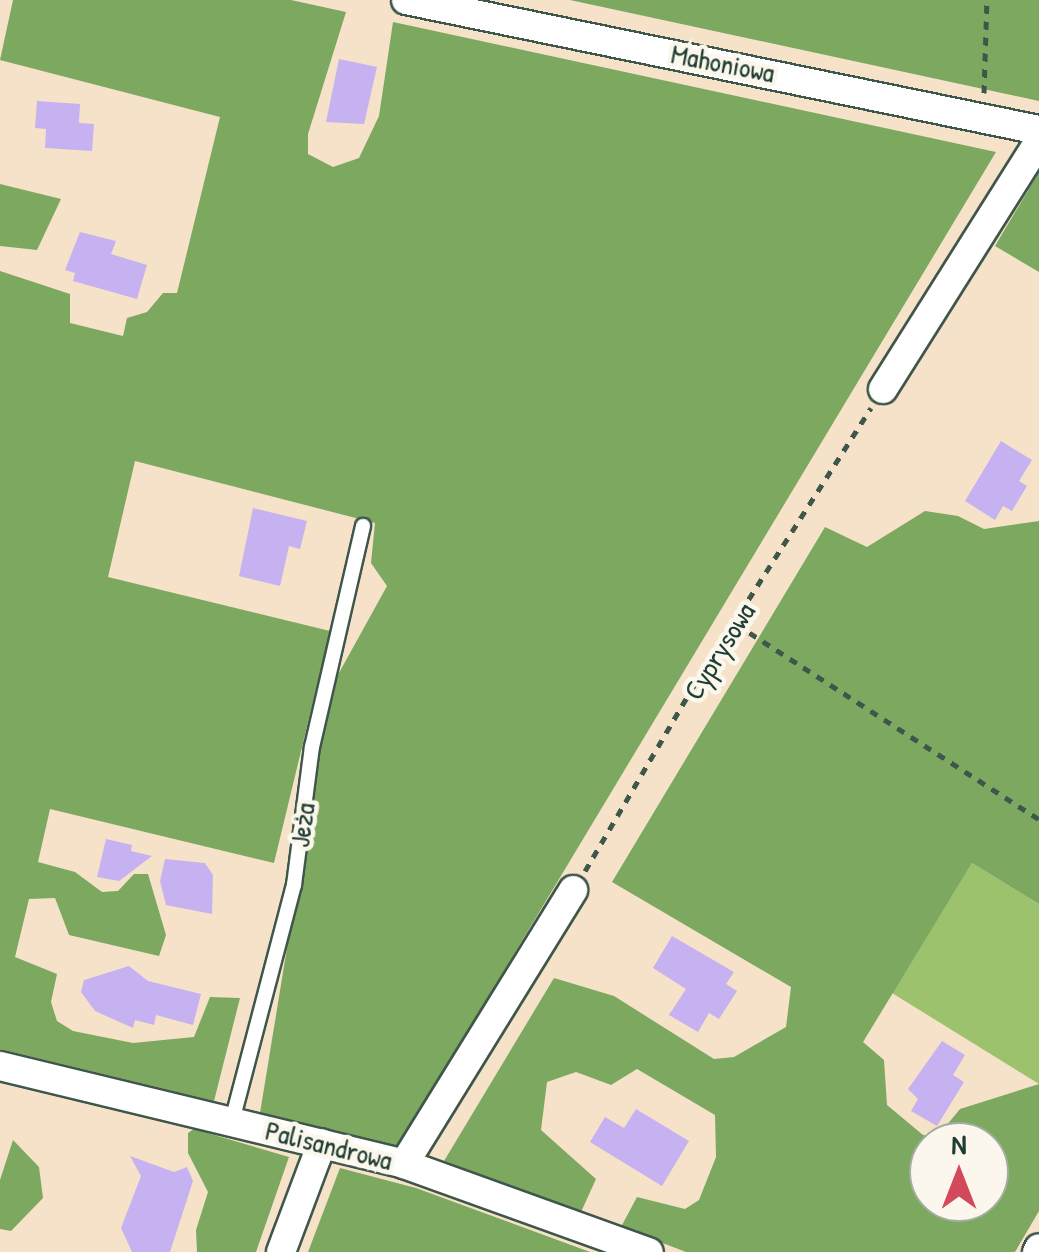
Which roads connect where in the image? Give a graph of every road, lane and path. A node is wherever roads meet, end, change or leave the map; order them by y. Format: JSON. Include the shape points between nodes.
{"nodes":[{"id":1,"x":406,"y":0,"type":"edge"},
{"id":2,"x":987,"y":0,"type":"edge"},
{"id":3,"x":494,"y":8,"type":"edge"},
{"id":4,"x":983,"y":116,"type":"junction"},
{"id":5,"x":1039,"y":130,"type":"edge"},
{"id":6,"x":1039,"y":141,"type":"edge"},
{"id":7,"x":883,"y":389,"type":"joint"},
{"id":8,"x":363,"y":526,"type":"dead end"},
{"id":9,"x":736,"y":624,"type":"junction"},
{"id":10,"x":1039,"y":820,"type":"edge"},
{"id":11,"x":573,"y":890,"type":"joint"},
{"id":12,"x":0,"y":1066,"type":"edge"},
{"id":13,"x":232,"y":1121,"type":"junction"},
{"id":14,"x":322,"y":1143,"type":"junction"},
{"id":15,"x":404,"y":1164,"type":"junction"},
{"id":16,"x":281,"y":1252,"type":"edge"},
{"id":17,"x":649,"y":1252,"type":"edge"}],
"edges":[{"from":1,"to":3,"type":"street","name":"Mahoniowa"},
{"from":2,"to":4,"type":"path"},
{"from":3,"to":4,"type":"street","name":"Mahoniowa"},
{"from":4,"to":5,"type":"street","name":"Mahoniowa"},
{"from":6,"to":7,"type":"street"},
{"from":7,"to":9,"type":"path","name":"Cyprysowa"},
{"from":8,"to":13,"type":"lane","name":"Jeża","via":[[312,746],[294,884]]},
{"from":9,"to":10,"type":"path"},
{"from":9,"to":11,"type":"path","name":"Cyprysowa"},
{"from":11,"to":15,"type":"street"},
{"from":12,"to":13,"type":"street","name":"Palisandrowa"},
{"from":13,"to":14,"type":"street","name":"Palisandrowa"},
{"from":14,"to":15,"type":"street","name":"Palisandrowa"},
{"from":14,"to":16,"type":"street"},
{"from":15,"to":17,"type":"street","name":"Palisandrowa"}]}
